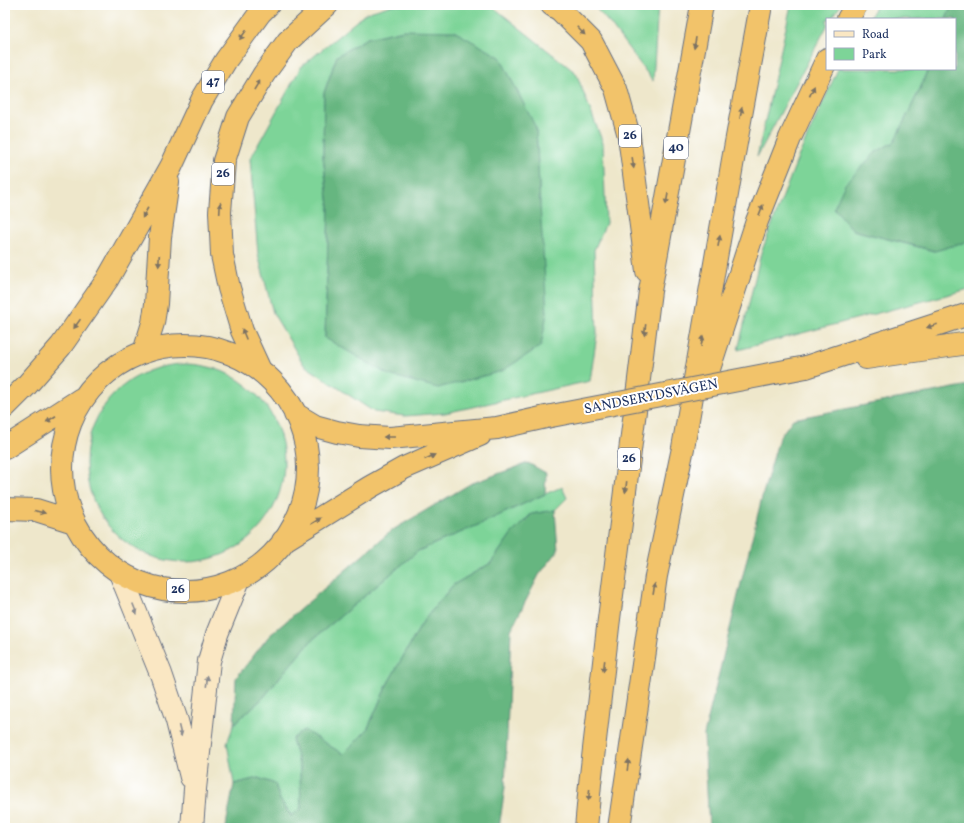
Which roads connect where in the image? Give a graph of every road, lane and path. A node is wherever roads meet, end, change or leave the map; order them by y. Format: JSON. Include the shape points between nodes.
{"nodes":[{"id":1,"x":268,"y":5,"type":"edge"},
{"id":2,"x":327,"y":5,"type":"edge"},
{"id":3,"x":552,"y":5,"type":"edge"},
{"id":4,"x":702,"y":5,"type":"edge"},
{"id":5,"x":761,"y":5,"type":"edge"},
{"id":6,"x":856,"y":5,"type":"edge"},
{"id":7,"x":849,"y":18,"type":"edge"},
{"id":8,"x":826,"y":61,"type":"edge"},
{"id":9,"x":171,"y":167,"type":"junction"},
{"id":10,"x":650,"y":291,"type":"junction"},
{"id":11,"x":969,"y":314,"type":"edge"},
{"id":12,"x":969,"y":343,"type":"edge"},
{"id":13,"x":144,"y":352,"type":"junction"},
{"id":14,"x":806,"y":367,"type":"junction"},
{"id":15,"x":260,"y":370,"type":"junction"},
{"id":16,"x":83,"y":398,"type":"junction"},
{"id":17,"x":5,"y":406,"type":"edge"},
{"id":18,"x":295,"y":414,"type":"junction"},
{"id":19,"x":497,"y":428,"type":"junction"},
{"id":20,"x":5,"y":448,"type":"edge"},
{"id":21,"x":684,"y":448,"type":"junction"},
{"id":22,"x":5,"y":509,"type":"edge"},
{"id":23,"x":74,"y":522,"type":"junction"},
{"id":24,"x":283,"y":541,"type":"junction"},
{"id":25,"x":120,"y":573,"type":"junction"},
{"id":26,"x":238,"y":582,"type":"junction"},
{"id":27,"x":194,"y":789,"type":"junction"},
{"id":28,"x":192,"y":828,"type":"edge"},
{"id":29,"x":586,"y":828,"type":"edge"},
{"id":30,"x":619,"y":828,"type":"edge"}],
"edges":[{"from":1,"to":9,"type":"highway","number":"47","one_way":true,"via":[[226,60],[202,100]]},
{"from":15,"to":2,"type":"highway","number":"26","one_way":true,"via":[[242,331],[222,255],[220,212],[224,161],[238,117],[264,74],[288,41]]},
{"from":3,"to":10,"type":"highway","number":"26","one_way":true,"via":[[591,42],[616,89],[630,136]]},
{"from":4,"to":10,"type":"highway","number":"40","one_way":true},
{"from":21,"to":5,"type":"highway","one_way":true},
{"from":6,"to":7,"type":"highway"},
{"from":21,"to":8,"type":"highway","one_way":true,"via":[[757,221],[790,138]]},
{"from":9,"to":13,"type":"highway","number":"47","one_way":true,"via":[[160,237],[156,304]]},
{"from":9,"to":17,"type":"highway","one_way":true,"via":[[107,280],[61,346]]},
{"from":10,"to":29,"type":"highway","number":"26","one_way":true},
{"from":11,"to":14,"type":"highway","name":"SANDSERYDSVÄGEN","number":"26","one_way":true},
{"from":12,"to":14,"type":"highway","name":"SANDSERYDSVÄGEN","number":"26"},
{"from":13,"to":15,"type":"highway","number":"26","via":[[173,345],[204,346],[233,355]]},
{"from":13,"to":16,"type":"highway","number":"26","via":[[120,363],[100,378]]},
{"from":14,"to":19,"type":"highway","name":"SANDSERYDSVÄGEN","number":"26","bridge":true},
{"from":15,"to":18,"type":"highway","number":"26","via":[[280,390]]},
{"from":16,"to":20,"type":"highway","number":"26","one_way":true},
{"from":16,"to":23,"type":"highway","number":"26","via":[[71,421],[63,446],[61,471],[64,497]]},
{"from":19,"to":18,"type":"highway","name":"SANDSERYDSVÄGEN","number":"26","one_way":true,"via":[[390,438],[359,436],[315,426]]},
{"from":18,"to":24,"type":"highway","number":"26","via":[[305,445],[306,490],[297,516]]},
{"from":24,"to":19,"type":"highway","name":"SANDSERYDSVÄGEN","number":"26","one_way":true,"via":[[398,472]]},
{"from":30,"to":21,"type":"highway","one_way":true,"via":[[656,576]]},
{"from":22,"to":23,"type":"highway","one_way":true,"via":[[36,510]]},
{"from":23,"to":25,"type":"highway","number":"26","via":[[93,551]]},
{"from":24,"to":26,"type":"highway","number":"26","via":[[256,571]]},
{"from":25,"to":26,"type":"highway","number":"26","via":[[140,584],[160,589],[195,591]]},
{"from":25,"to":27,"type":"street","one_way":true,"via":[[162,674]]},
{"from":27,"to":26,"type":"street","one_way":true,"via":[[209,661]]},
{"from":27,"to":28,"type":"street"}]}
